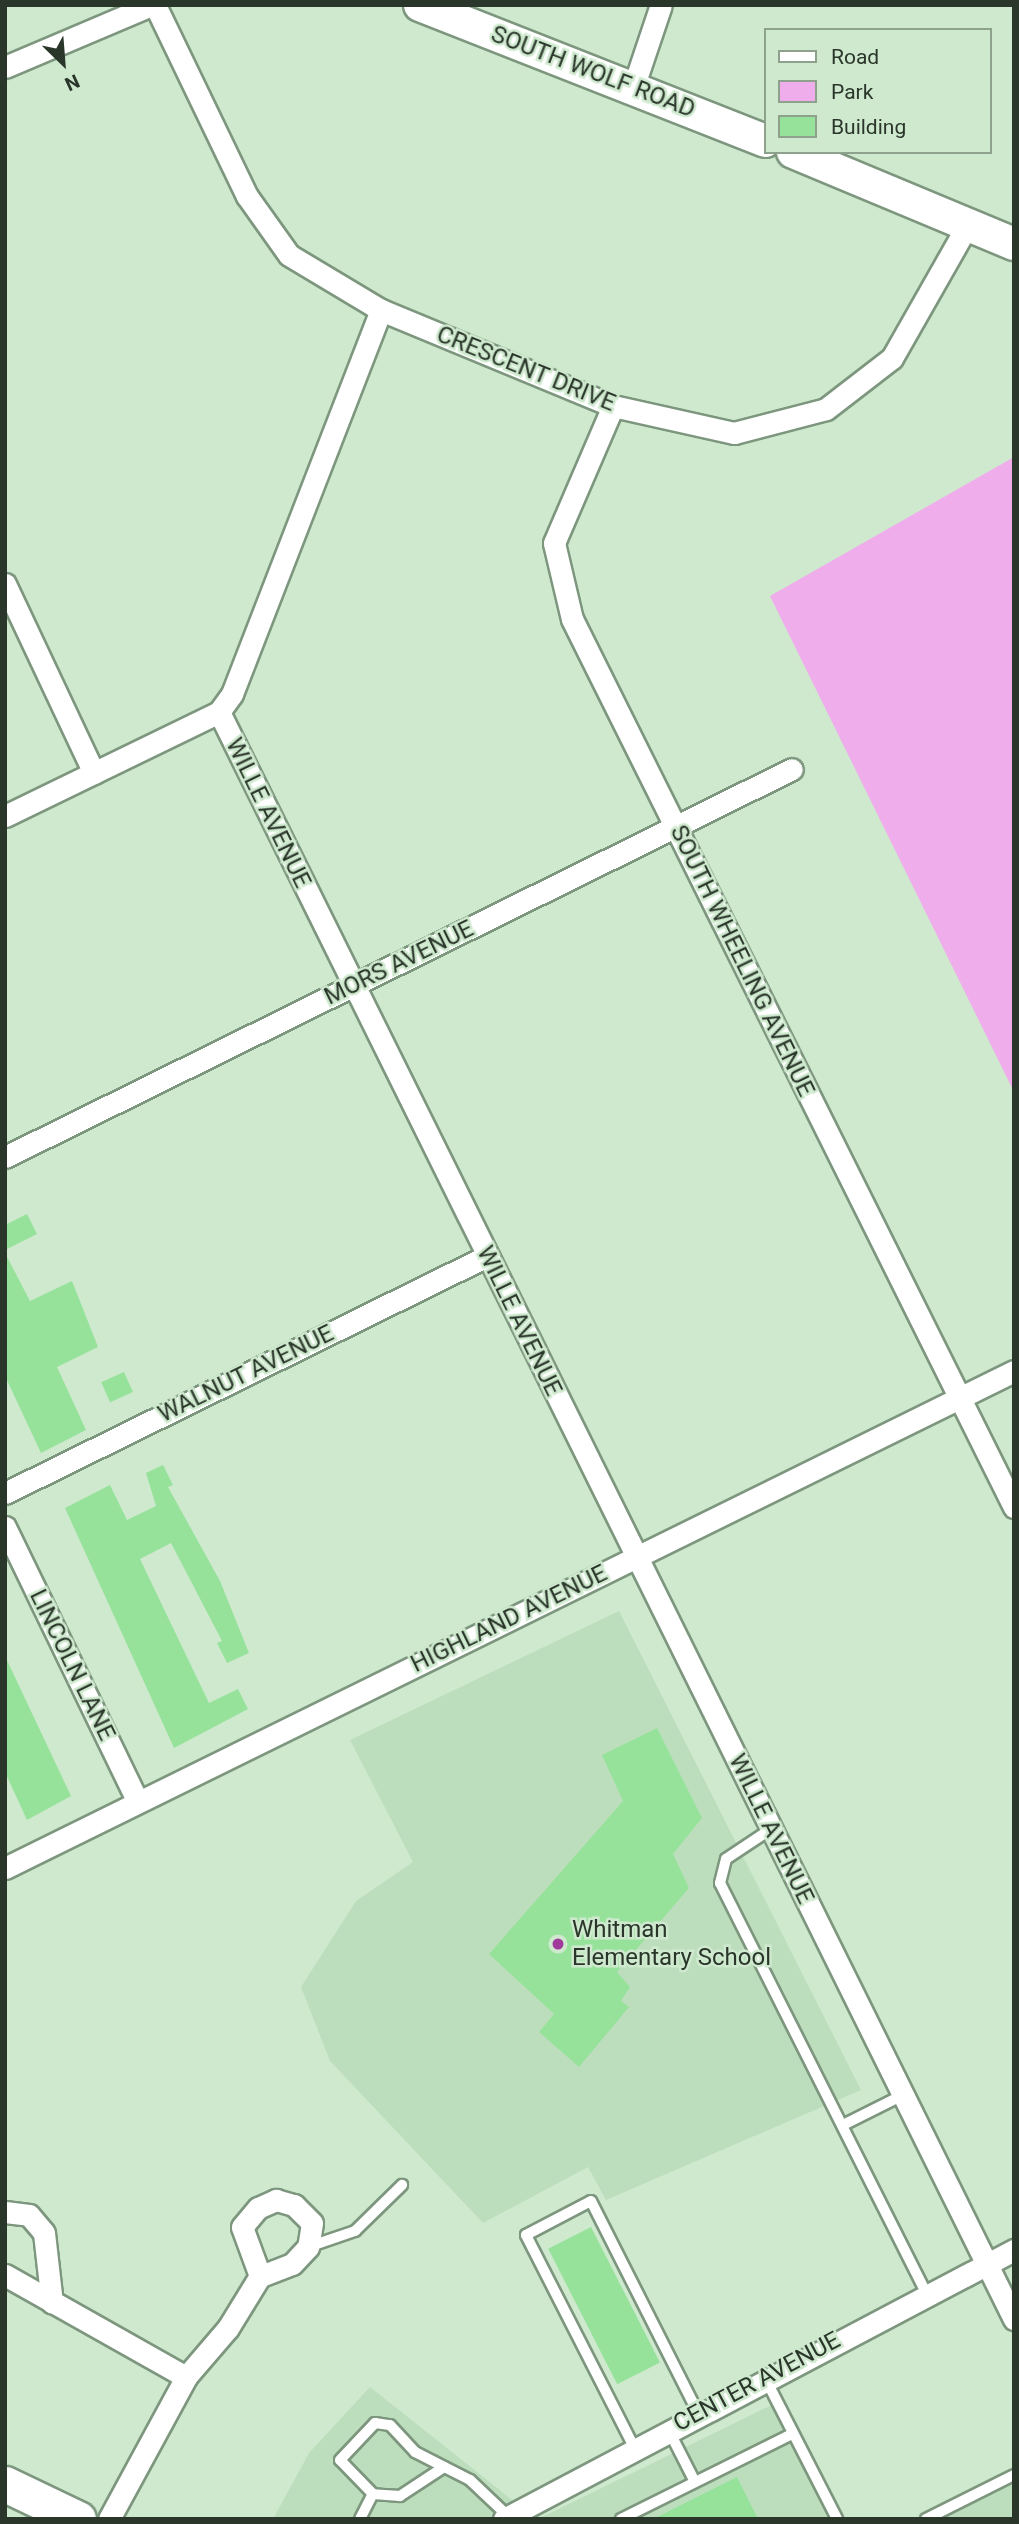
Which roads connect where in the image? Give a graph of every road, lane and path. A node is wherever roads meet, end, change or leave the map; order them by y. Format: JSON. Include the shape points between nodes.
{"nodes":[{"id":1,"x":153,"y":5,"type":"edge"},
{"id":2,"x":420,"y":5,"type":"edge"},
{"id":3,"x":661,"y":5,"type":"edge"},
{"id":4,"x":5,"y":67,"type":"edge"},
{"id":5,"x":634,"y":85,"type":"junction"},
{"id":6,"x":764,"y":141,"type":"edge"},
{"id":7,"x":798,"y":154,"type":"edge"},
{"id":8,"x":967,"y":226,"type":"junction"},
{"id":9,"x":1014,"y":244,"type":"edge"},
{"id":10,"x":381,"y":310,"type":"junction"},
{"id":11,"x":613,"y":406,"type":"junction"},
{"id":12,"x":5,"y":584,"type":"edge"},
{"id":13,"x":219,"y":712,"type":"junction"},
{"id":14,"x":792,"y":769,"type":"dead end"},
{"id":15,"x":94,"y":773,"type":"junction"},
{"id":16,"x":5,"y":816,"type":"edge"},
{"id":17,"x":675,"y":826,"type":"junction"},
{"id":18,"x":353,"y":986,"type":"junction"},
{"id":19,"x":5,"y":1157,"type":"edge"},
{"id":20,"x":487,"y":1256,"type":"junction"},
{"id":21,"x":1014,"y":1371,"type":"edge"},
{"id":22,"x":959,"y":1398,"type":"junction"},
{"id":23,"x":5,"y":1493,"type":"edge"},
{"id":24,"x":1014,"y":1507,"type":"edge"},
{"id":25,"x":5,"y":1527,"type":"edge"},
{"id":26,"x":636,"y":1557,"type":"junction"},
{"id":27,"x":138,"y":1802,"type":"junction"},
{"id":28,"x":771,"y":1829,"type":"junction"},
{"id":29,"x":5,"y":1868,"type":"edge"},
{"id":30,"x":903,"y":2095,"type":"junction"},
{"id":31,"x":843,"y":2125,"type":"junction"},
{"id":32,"x":402,"y":2185,"type":"dead end"},
{"id":33,"x":5,"y":2212,"type":"edge"},
{"id":34,"x":308,"y":2247,"type":"junction"},
{"id":35,"x":1014,"y":2250,"type":"edge"},
{"id":36,"x":987,"y":2265,"type":"junction"},
{"id":37,"x":5,"y":2275,"type":"edge"},
{"id":38,"x":260,"y":2276,"type":"junction"},
{"id":39,"x":927,"y":2294,"type":"junction"},
{"id":40,"x":52,"y":2303,"type":"junction"},
{"id":41,"x":1014,"y":2319,"type":"edge"},
{"id":42,"x":186,"y":2377,"type":"junction"},
{"id":43,"x":765,"y":2377,"type":"junction"},
{"id":44,"x":698,"y":2413,"type":"junction"},
{"id":45,"x":668,"y":2429,"type":"junction"},
{"id":46,"x":792,"y":2434,"type":"junction"},
{"id":47,"x":634,"y":2446,"type":"junction"},
{"id":48,"x":444,"y":2467,"type":"junction"},
{"id":49,"x":1014,"y":2475,"type":"edge"},
{"id":50,"x":694,"y":2480,"type":"junction"},
{"id":51,"x":5,"y":2484,"type":"edge"},
{"id":52,"x":373,"y":2494,"type":"junction"},
{"id":53,"x":70,"y":2517,"type":"edge"},
{"id":54,"x":507,"y":2517,"type":"edge"},
{"id":55,"x":109,"y":2519,"type":"edge"},
{"id":56,"x":360,"y":2519,"type":"edge"},
{"id":57,"x":621,"y":2519,"type":"edge"},
{"id":58,"x":837,"y":2519,"type":"edge"},
{"id":59,"x":926,"y":2519,"type":"edge"}],
"edges":[{"from":1,"to":4,"type":"street"},
{"from":1,"to":10,"type":"street","name":"CRESCENT DRIVE","via":[[247,197],[289,256]]},
{"from":2,"to":5,"type":"main road","name":"SOUTH WOLF ROAD"},
{"from":3,"to":5,"type":"street"},
{"from":5,"to":6,"type":"main road","name":"SOUTH WOLF ROAD"},
{"from":7,"to":8,"type":"main road"},
{"from":8,"to":9,"type":"main road"},
{"from":8,"to":11,"type":"street","name":"CRESCENT DRIVE","via":[[892,358],[826,409],[734,433]]},
{"from":10,"to":11,"type":"street","name":"CRESCENT DRIVE"},
{"from":10,"to":13,"type":"street","name":"WILLE AVENUE","via":[[232,694]]},
{"from":11,"to":17,"type":"street","name":"SOUTH WHEELING AVENUE","via":[[554,543],[572,619]]},
{"from":12,"to":15,"type":"street"},
{"from":13,"to":15,"type":"street"},
{"from":13,"to":18,"type":"street","name":"WILLE AVENUE"},
{"from":14,"to":17,"type":"street","name":"MORS AVENUE"},
{"from":15,"to":16,"type":"street"},
{"from":17,"to":18,"type":"street","name":"MORS AVENUE"},
{"from":17,"to":22,"type":"street","name":"SOUTH WHEELING AVENUE"},
{"from":18,"to":19,"type":"street","name":"MORS AVENUE"},
{"from":18,"to":20,"type":"street","name":"WILLE AVENUE"},
{"from":20,"to":23,"type":"street","name":"WALNUT AVENUE"},
{"from":20,"to":26,"type":"street","name":"WILLE AVENUE"},
{"from":21,"to":22,"type":"street","name":"HIGHLAND AVENUE"},
{"from":22,"to":24,"type":"street","name":"SOUTH WHEELING AVENUE"},
{"from":22,"to":26,"type":"street","name":"HIGHLAND AVENUE"},
{"from":25,"to":27,"type":"street","name":"LINCOLN LANE"},
{"from":26,"to":27,"type":"street","name":"HIGHLAND AVENUE"},
{"from":26,"to":28,"type":"street","name":"WILLE AVENUE"},
{"from":27,"to":29,"type":"street","name":"HIGHLAND AVENUE"},
{"from":28,"to":30,"type":"street","name":"WILLE AVENUE"},
{"from":28,"to":31,"type":"lane","via":[[726,1859],[720,1884]]},
{"from":30,"to":31,"type":"lane"},
{"from":30,"to":36,"type":"street","name":"WILLE AVENUE"},
{"from":31,"to":39,"type":"lane"},
{"from":32,"to":34,"type":"lane","via":[[355,2231]]},
{"from":33,"to":40,"type":"street","via":[[29,2214],[44,2233]]},
{"from":34,"to":38,"type":"street","via":[[292,2264]]},
{"from":34,"to":38,"type":"street","via":[[312,2223],[294,2205],[276,2200],[258,2207],[242,2227]]},
{"from":35,"to":36,"type":"street","name":"CENTER AVENUE"},
{"from":36,"to":39,"type":"street","name":"CENTER AVENUE"},
{"from":36,"to":41,"type":"street","name":"WILLE AVENUE"},
{"from":37,"to":40,"type":"street"},
{"from":38,"to":42,"type":"street","via":[[228,2328]]},
{"from":39,"to":43,"type":"street","name":"CENTER AVENUE"},
{"from":40,"to":42,"type":"street"},
{"from":42,"to":55,"type":"street"},
{"from":43,"to":44,"type":"street","name":"CENTER AVENUE"},
{"from":43,"to":46,"type":"lane"},
{"from":44,"to":45,"type":"street","name":"CENTER AVENUE"},
{"from":44,"to":47,"type":"lane","via":[[591,2201],[526,2235]]},
{"from":45,"to":47,"type":"street","name":"CENTER AVENUE"},
{"from":45,"to":50,"type":"lane"},
{"from":46,"to":50,"type":"lane"},
{"from":46,"to":58,"type":"lane"},
{"from":47,"to":54,"type":"street","name":"CENTER AVENUE"},
{"from":48,"to":52,"type":"lane","via":[[400,2496]]},
{"from":48,"to":52,"type":"lane","via":[[415,2452],[390,2425],[374,2423],[340,2460]]},
{"from":48,"to":54,"type":"lane","via":[[470,2480]]},
{"from":49,"to":59,"type":"lane"},
{"from":50,"to":57,"type":"lane"},
{"from":51,"to":53,"type":"main road"},
{"from":52,"to":56,"type":"lane"}]}
